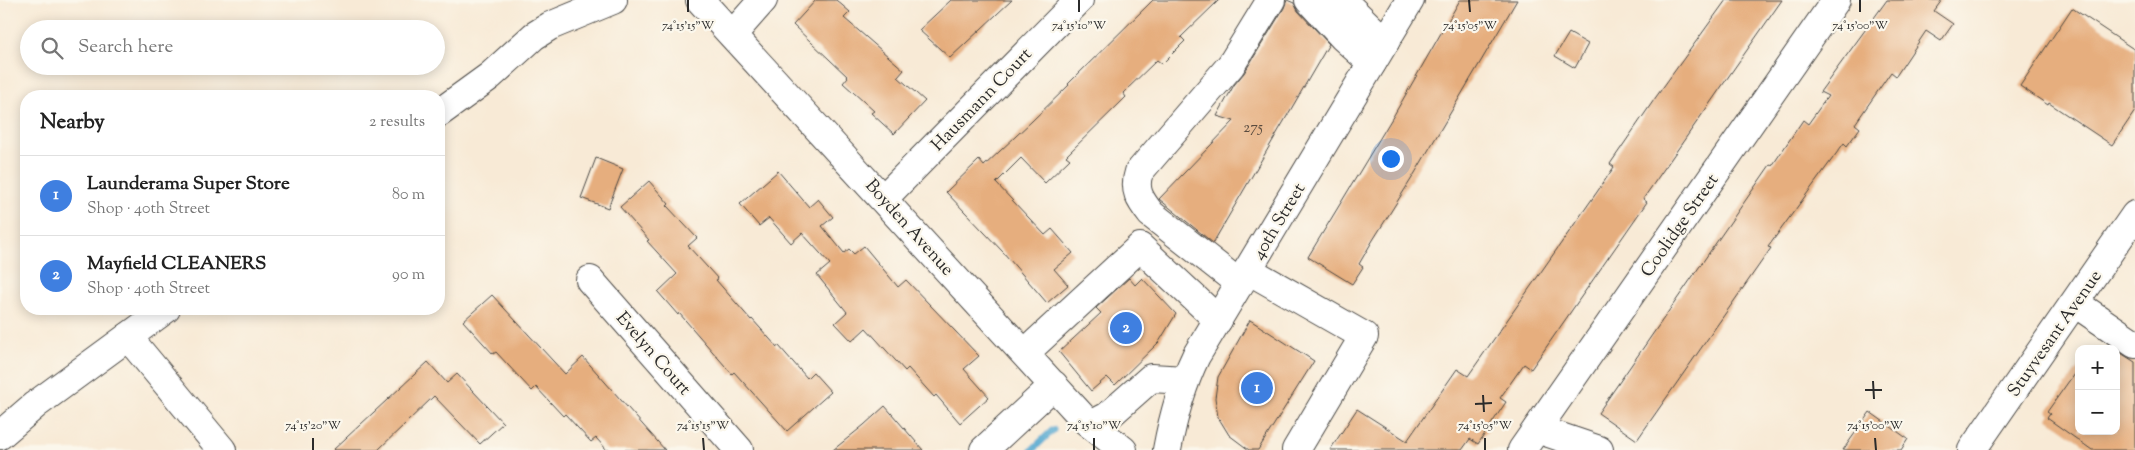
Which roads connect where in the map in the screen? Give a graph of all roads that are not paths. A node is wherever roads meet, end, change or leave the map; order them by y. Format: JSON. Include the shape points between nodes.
{"nodes":[{"id":1,"x":613,"y":0,"type":"edge"},
{"id":2,"x":700,"y":0,"type":"edge"},
{"id":3,"x":763,"y":0,"type":"edge"},
{"id":4,"x":1079,"y":0,"type":"edge"},
{"id":5,"x":1271,"y":0,"type":"edge"},
{"id":6,"x":1309,"y":0,"type":"edge"},
{"id":7,"x":1342,"y":0,"type":"edge"},
{"id":8,"x":1410,"y":0,"type":"edge"},
{"id":9,"x":1836,"y":0,"type":"edge"},
{"id":10,"x":733,"y":34,"type":"junction"},
{"id":11,"x":1378,"y":52,"type":"junction"},
{"id":12,"x":445,"y":109,"type":"edge"},
{"id":13,"x":884,"y":198,"type":"junction"},
{"id":14,"x":2135,"y":215,"type":"edge"},
{"id":15,"x":1244,"y":277,"type":"junction"},
{"id":16,"x":590,"y":280,"type":"dead end"},
{"id":17,"x":2075,"y":303,"type":"junction"},
{"id":18,"x":158,"y":315,"type":"edge"},
{"id":19,"x":1218,"y":320,"type":"junction"},
{"id":20,"x":128,"y":337,"type":"junction"},
{"id":21,"x":2135,"y":344,"type":"edge"},
{"id":22,"x":1025,"y":353,"type":"junction"},
{"id":23,"x":1185,"y":380,"type":"junction"},
{"id":24,"x":1054,"y":385,"type":"junction"},
{"id":25,"x":0,"y":435,"type":"edge"},
{"id":26,"x":1092,"y":436,"type":"edge"},
{"id":27,"x":1530,"y":439,"type":"edge"},
{"id":28,"x":222,"y":450,"type":"edge"},
{"id":29,"x":738,"y":450,"type":"edge"},
{"id":30,"x":984,"y":450,"type":"edge"},
{"id":31,"x":1123,"y":450,"type":"edge"},
{"id":32,"x":1167,"y":450,"type":"edge"},
{"id":33,"x":1296,"y":450,"type":"edge"},
{"id":34,"x":1599,"y":450,"type":"edge"},
{"id":35,"x":1972,"y":450,"type":"edge"}],
"edges":[{"from":1,"to":12,"type":"street","via":[[534,36],[490,76]]},
{"from":2,"to":10,"type":"street","name":"Boyden Avenue"},
{"from":3,"to":10,"type":"street"},
{"from":4,"to":13,"type":"street","name":"Hausmann Court"},
{"from":5,"to":15,"type":"street","via":[[1230,64],[1139,172],[1136,181],[1140,200],[1151,214]]},
{"from":6,"to":11,"type":"street","via":[[1344,37]]},
{"from":7,"to":11,"type":"street"},
{"from":8,"to":11,"type":"street","name":"40th Street"},
{"from":9,"to":27,"type":"street","name":"Coolidge Street"},
{"from":10,"to":13,"type":"street","name":"Boyden Avenue"},
{"from":11,"to":15,"type":"street","name":"40th Street"},
{"from":13,"to":22,"type":"street","name":"Boyden Avenue"},
{"from":14,"to":17,"type":"street","name":"Stuyvesant Avenue"},
{"from":15,"to":19,"type":"street","name":"40th Street"},
{"from":15,"to":33,"type":"street","via":[[1364,336]]},
{"from":16,"to":29,"type":"street","name":"Evelyn Court"},
{"from":17,"to":21,"type":"street"},
{"from":17,"to":35,"type":"street","name":"Stuyvesant Avenue"},
{"from":18,"to":20,"type":"street"},
{"from":19,"to":22,"type":"street","via":[[1140,247]]},
{"from":19,"to":23,"type":"street","name":"40th Street"},
{"from":20,"to":25,"type":"street","via":[[35,405]]},
{"from":20,"to":28,"type":"street"},
{"from":22,"to":24,"type":"street","name":"Boyden Avenue"},
{"from":23,"to":26,"type":"street","via":[[1151,378],[1108,416]]},
{"from":23,"to":32,"type":"street","name":"40th Street"},
{"from":24,"to":26,"type":"street","name":"Boyden Avenue"},
{"from":24,"to":30,"type":"street"},
{"from":26,"to":31,"type":"street","name":"Boyden Avenue"},
{"from":27,"to":34,"type":"street"}]}
